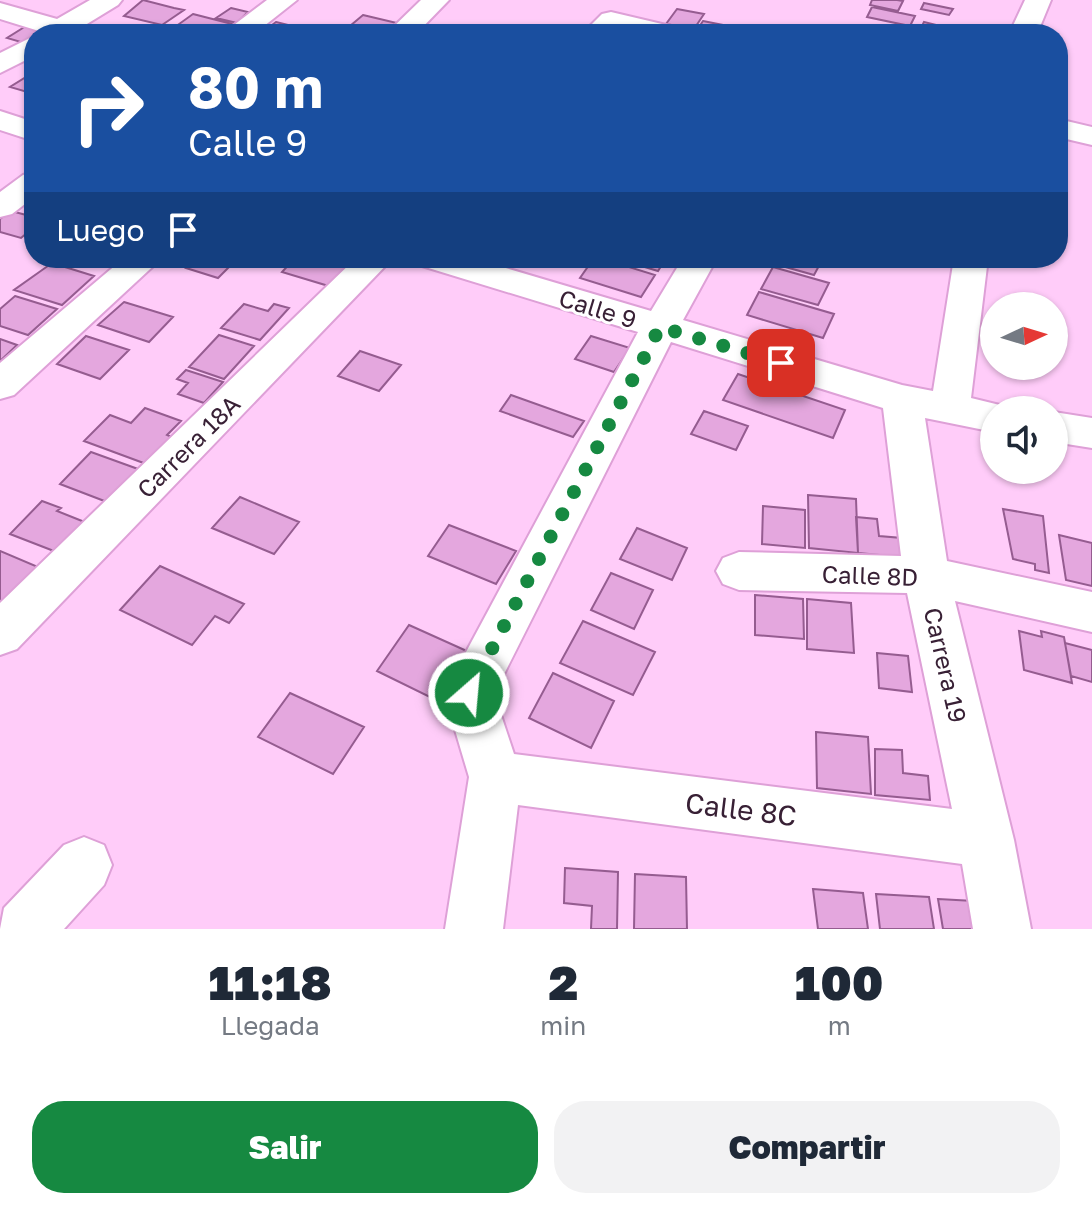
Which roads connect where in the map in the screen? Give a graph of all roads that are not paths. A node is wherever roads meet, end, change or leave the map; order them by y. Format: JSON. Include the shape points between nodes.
{"nodes":[{"id":1,"x":109,"y":0,"type":"edge"},
{"id":2,"x":284,"y":0,"type":"edge"},
{"id":3,"x":436,"y":0,"type":"edge"},
{"id":4,"x":1038,"y":0,"type":"edge"},
{"id":5,"x":0,"y":11,"type":"edge"},
{"id":6,"x":39,"y":24,"type":"edge"},
{"id":7,"x":74,"y":24,"type":"edge"},
{"id":8,"x":250,"y":24,"type":"edge"},
{"id":9,"x":411,"y":24,"type":"edge"},
{"id":10,"x":1027,"y":24,"type":"edge"},
{"id":11,"x":24,"y":50,"type":"edge"},
{"id":12,"x":0,"y":65,"type":"edge"},
{"id":13,"x":0,"y":120,"type":"edge"},
{"id":14,"x":24,"y":128,"type":"edge"},
{"id":15,"x":1068,"y":130,"type":"edge"},
{"id":16,"x":1092,"y":136,"type":"edge"},
{"id":17,"x":24,"y":189,"type":"edge"},
{"id":18,"x":0,"y":207,"type":"edge"},
{"id":19,"x":134,"y":268,"type":"edge"},
{"id":20,"x":366,"y":268,"type":"edge"},
{"id":21,"x":467,"y":268,"type":"edge"},
{"id":22,"x":694,"y":268,"type":"edge"},
{"id":23,"x":970,"y":268,"type":"edge"},
{"id":24,"x":660,"y":327,"type":"junction"},
{"id":25,"x":0,"y":385,"type":"edge"},
{"id":26,"x":902,"y":399,"type":"junction"},
{"id":27,"x":950,"y":410,"type":"junction"},
{"id":28,"x":980,"y":415,"type":"edge"},
{"id":29,"x":1068,"y":429,"type":"edge"},
{"id":30,"x":1092,"y":433,"type":"edge"},
{"id":31,"x":739,"y":571,"type":"dead end"},
{"id":32,"x":926,"y":575,"type":"junction"},
{"id":33,"x":1092,"y":612,"type":"edge"},
{"id":34,"x":0,"y":634,"type":"edge"},
{"id":35,"x":495,"y":777,"type":"junction"},
{"id":36,"x":986,"y":840,"type":"junction"},
{"id":37,"x":84,"y":865,"type":"dead end"},
{"id":38,"x":25,"y":929,"type":"edge"},
{"id":39,"x":474,"y":929,"type":"edge"},
{"id":40,"x":1002,"y":929,"type":"edge"}],
"edges":[{"from":1,"to":7,"type":"street"},
{"from":2,"to":8,"type":"street"},
{"from":3,"to":9,"type":"street"},
{"from":4,"to":10,"type":"street"},
{"from":5,"to":6,"type":"street"},
{"from":11,"to":12,"type":"street"},
{"from":13,"to":14,"type":"street"},
{"from":15,"to":16,"type":"street"},
{"from":17,"to":18,"type":"street"},
{"from":19,"to":25,"type":"street"},
{"from":20,"to":34,"type":"street","name":"Carrera 18A"},
{"from":21,"to":24,"type":"street","name":"Calle 9"},
{"from":22,"to":24,"type":"street"},
{"from":23,"to":27,"type":"street"},
{"from":24,"to":26,"type":"street","name":"Calle 9"},
{"from":24,"to":35,"type":"street","via":[[469,693]]},
{"from":26,"to":27,"type":"street","name":"Calle 9"},
{"from":26,"to":32,"type":"street","name":"Carrera 19"},
{"from":27,"to":28,"type":"street","name":"Calle 9"},
{"from":29,"to":30,"type":"street"},
{"from":31,"to":32,"type":"street","name":"Calle 8D"},
{"from":32,"to":33,"type":"street","name":"Calle 8D"},
{"from":32,"to":36,"type":"street","name":"Carrera 19"},
{"from":35,"to":36,"type":"street","name":"Calle 8C"},
{"from":35,"to":39,"type":"street"},
{"from":36,"to":40,"type":"street","name":"Carrera 19"},
{"from":37,"to":38,"type":"street"}]}
